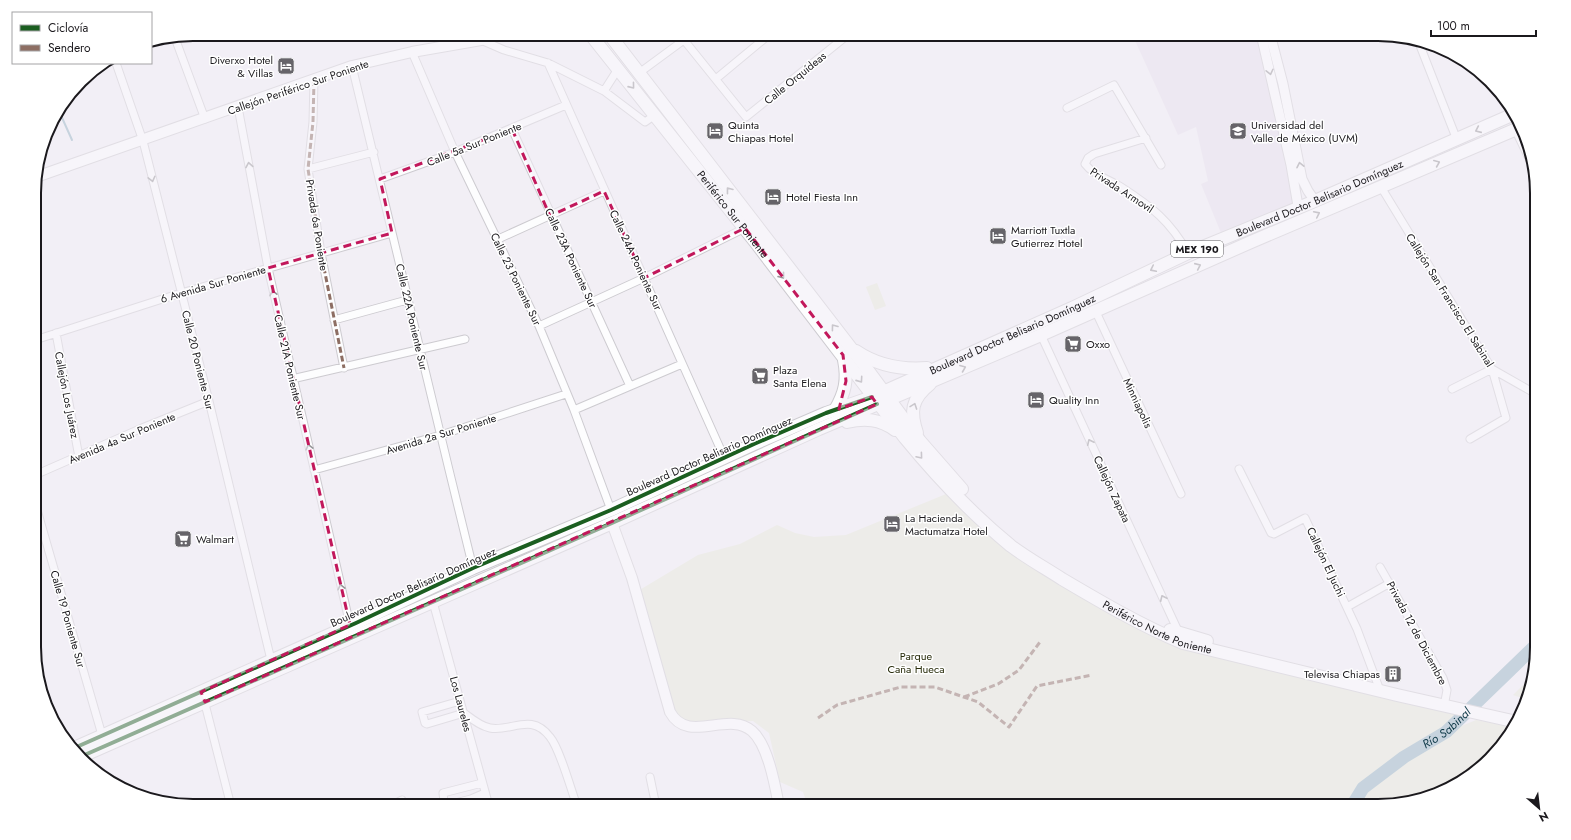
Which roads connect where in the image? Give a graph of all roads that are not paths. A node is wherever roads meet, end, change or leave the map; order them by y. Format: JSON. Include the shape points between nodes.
{"nodes":[{"id":1,"x":475,"y":41,"type":"edge"},
{"id":2,"x":483,"y":41,"type":"edge"},
{"id":3,"x":595,"y":41,"type":"edge"},
{"id":4,"x":614,"y":41,"type":"edge"},
{"id":5,"x":683,"y":41,"type":"edge"},
{"id":6,"x":685,"y":41,"type":"edge"},
{"id":7,"x":762,"y":41,"type":"edge"},
{"id":8,"x":836,"y":41,"type":"edge"},
{"id":9,"x":1264,"y":41,"type":"edge"},
{"id":10,"x":1270,"y":41,"type":"edge"},
{"id":11,"x":176,"y":42,"type":"edge"},
{"id":12,"x":1421,"y":47,"type":"edge"},
{"id":13,"x":412,"y":52,"type":"junction"},
{"id":14,"x":1270,"y":54,"type":"junction"},
{"id":15,"x":548,"y":63,"type":"junction"},
{"id":16,"x":116,"y":64,"type":"edge"},
{"id":17,"x":352,"y":66,"type":"junction"},
{"id":18,"x":618,"y":70,"type":"junction"},
{"id":19,"x":639,"y":73,"type":"junction"},
{"id":20,"x":717,"y":78,"type":"junction"},
{"id":21,"x":314,"y":80,"type":"junction"},
{"id":22,"x":604,"y":91,"type":"junction"},
{"id":23,"x":566,"y":105,"type":"junction"},
{"id":24,"x":238,"y":107,"type":"junction"},
{"id":25,"x":1067,"y":108,"type":"dead end"},
{"id":26,"x":655,"y":115,"type":"junction"},
{"id":27,"x":1509,"y":116,"type":"edge"},
{"id":28,"x":205,"y":119,"type":"junction"},
{"id":29,"x":1514,"y":126,"type":"edge"},
{"id":30,"x":512,"y":129,"type":"junction"},
{"id":31,"x":1146,"y":138,"type":"junction"},
{"id":32,"x":1457,"y":140,"type":"junction"},
{"id":33,"x":143,"y":141,"type":"junction"},
{"id":34,"x":374,"y":152,"type":"junction"},
{"id":35,"x":455,"y":152,"type":"junction"},
{"id":36,"x":1161,"y":165,"type":"dead end"},
{"id":37,"x":308,"y":169,"type":"junction"},
{"id":38,"x":42,"y":175,"type":"edge"},
{"id":39,"x":380,"y":179,"type":"junction"},
{"id":40,"x":1381,"y":187,"type":"junction"},
{"id":41,"x":604,"y":191,"type":"junction"},
{"id":42,"x":1315,"y":200,"type":"junction"},
{"id":43,"x":1298,"y":206,"type":"junction"},
{"id":44,"x":738,"y":210,"type":"junction"},
{"id":45,"x":550,"y":216,"type":"junction"},
{"id":46,"x":745,"y":228,"type":"junction"},
{"id":47,"x":392,"y":233,"type":"junction"},
{"id":48,"x":496,"y":240,"type":"junction"},
{"id":49,"x":756,"y":242,"type":"junction"},
{"id":50,"x":770,"y":243,"type":"junction"},
{"id":51,"x":321,"y":253,"type":"junction"},
{"id":52,"x":1188,"y":253,"type":"junction"},
{"id":53,"x":268,"y":268,"type":"junction"},
{"id":54,"x":644,"y":278,"type":"junction"},
{"id":55,"x":181,"y":293,"type":"junction"},
{"id":56,"x":407,"y":300,"type":"junction"},
{"id":57,"x":592,"y":302,"type":"junction"},
{"id":58,"x":1096,"y":312,"type":"junction"},
{"id":59,"x":334,"y":320,"type":"junction"},
{"id":60,"x":539,"y":326,"type":"junction"},
{"id":61,"x":56,"y":333,"type":"junction"},
{"id":62,"x":1041,"y":336,"type":"junction"},
{"id":63,"x":41,"y":338,"type":"edge"},
{"id":64,"x":465,"y":339,"type":"dead end"},
{"id":65,"x":419,"y":349,"type":"junction"},
{"id":66,"x":845,"y":350,"type":"junction"},
{"id":67,"x":682,"y":364,"type":"junction"},
{"id":68,"x":344,"y":368,"type":"junction"},
{"id":69,"x":1492,"y":369,"type":"junction"},
{"id":70,"x":937,"y":372,"type":"junction"},
{"id":71,"x":292,"y":379,"type":"junction"},
{"id":72,"x":630,"y":386,"type":"junction"},
{"id":73,"x":1452,"y":389,"type":"dead end"},
{"id":74,"x":1530,"y":391,"type":"edge"},
{"id":75,"x":566,"y":394,"type":"junction"},
{"id":76,"x":880,"y":398,"type":"junction"},
{"id":77,"x":209,"y":401,"type":"junction"},
{"id":78,"x":574,"y":410,"type":"junction"},
{"id":79,"x":835,"y":410,"type":"junction"},
{"id":80,"x":830,"y":425,"type":"junction"},
{"id":81,"x":441,"y":435,"type":"junction"},
{"id":82,"x":905,"y":438,"type":"junction"},
{"id":83,"x":1470,"y":439,"type":"dead end"},
{"id":84,"x":920,"y":441,"type":"junction"},
{"id":85,"x":79,"y":457,"type":"junction"},
{"id":86,"x":724,"y":457,"type":"junction"},
{"id":87,"x":1239,"y":469,"type":"dead end"},
{"id":88,"x":314,"y":470,"type":"junction"},
{"id":89,"x":41,"y":473,"type":"edge"},
{"id":90,"x":1181,"y":494,"type":"dead end"},
{"id":91,"x":611,"y":510,"type":"junction"},
{"id":92,"x":612,"y":523,"type":"junction"},
{"id":93,"x":41,"y":524,"type":"edge"},
{"id":94,"x":1380,"y":567,"type":"dead end"},
{"id":95,"x":473,"y":568,"type":"junction"},
{"id":96,"x":1390,"y":583,"type":"junction"},
{"id":97,"x":433,"y":602,"type":"junction"},
{"id":98,"x":1347,"y":606,"type":"junction"},
{"id":99,"x":350,"y":625,"type":"junction"},
{"id":100,"x":1181,"y":638,"type":"junction"},
{"id":101,"x":271,"y":660,"type":"junction"},
{"id":102,"x":1378,"y":685,"type":"junction"},
{"id":103,"x":203,"y":697,"type":"junction"},
{"id":104,"x":460,"y":701,"type":"junction"},
{"id":105,"x":1445,"y":701,"type":"junction"},
{"id":106,"x":1461,"y":707,"type":"junction"},
{"id":107,"x":1476,"y":710,"type":"junction"},
{"id":108,"x":464,"y":713,"type":"junction"},
{"id":109,"x":1513,"y":717,"type":"edge"},
{"id":110,"x":1511,"y":720,"type":"edge"},
{"id":111,"x":102,"y":736,"type":"junction"},
{"id":112,"x":78,"y":746,"type":"edge"},
{"id":113,"x":85,"y":755,"type":"edge"},
{"id":114,"x":650,"y":777,"type":"dead end"},
{"id":115,"x":482,"y":783,"type":"junction"},
{"id":116,"x":485,"y":793,"type":"junction"},
{"id":117,"x":229,"y":799,"type":"edge"},
{"id":118,"x":444,"y":799,"type":"edge"},
{"id":119,"x":469,"y":799,"type":"edge"},
{"id":120,"x":487,"y":799,"type":"edge"},
{"id":121,"x":574,"y":799,"type":"edge"},
{"id":122,"x":655,"y":799,"type":"edge"},
{"id":123,"x":777,"y":799,"type":"edge"}],
"edges":[{"from":1,"to":13,"type":"main road","name":"Callejón Periférico Sur Poniente"},
{"from":2,"to":15,"type":"street"},
{"from":3,"to":18,"type":"main road","name":"Periférico Sur Poniente"},
{"from":4,"to":19,"type":"main road","name":"Periférico Sur Poniente"},
{"from":5,"to":19,"type":"street"},
{"from":6,"to":20,"type":"street"},
{"from":7,"to":20,"type":"street"},
{"from":8,"to":20,"type":"street","name":"Calle Orquídeas","via":[[746,117]]},
{"from":9,"to":14,"type":"street"},
{"from":10,"to":14,"type":"street"},
{"from":11,"to":28,"type":"street"},
{"from":12,"to":32,"type":"street"},
{"from":13,"to":17,"type":"main road","name":"Callejón Periférico Sur Poniente"},
{"from":13,"to":35,"type":"street","name":"Calle 23 Poniente Sur"},
{"from":42,"to":14,"type":"street","one_way":true,"via":[[1302,179]]},
{"from":14,"to":43,"type":"street","one_way":true},
{"from":15,"to":22,"type":"street"},
{"from":15,"to":23,"type":"street","name":"Calle 24A Poniente Sur"},
{"from":16,"to":33,"type":"street","name":"Calle 20 Poniente Sur"},
{"from":17,"to":21,"type":"main road","name":"Callejón Periférico Sur Poniente"},
{"from":17,"to":34,"type":"street","name":"Calle 22A Poniente Sur"},
{"from":18,"to":22,"type":"street"},
{"from":18,"to":26,"type":"main road","name":"Periférico Sur Poniente","one_way":true},
{"from":44,"to":19,"type":"main road","name":"Periférico Sur Poniente","one_way":true},
{"from":21,"to":24,"type":"main road","name":"Callejón Periférico Sur Poniente"},
{"from":21,"to":37,"type":"street","name":"Privada 6a Poniente"},
{"from":22,"to":26,"type":"street","via":[[645,122]]},
{"from":23,"to":30,"type":"street","name":"Calle 5a Sur Poniente"},
{"from":23,"to":41,"type":"street","name":"Calle 24A Poniente Sur"},
{"from":24,"to":28,"type":"main road","name":"Callejón Periférico Sur Poniente"},
{"from":53,"to":24,"type":"street","name":"Calle 21A Poniente Sur","one_way":true},
{"from":25,"to":31,"type":"street","via":[[1114,85]]},
{"from":26,"to":44,"type":"main road","name":"Periférico Sur Poniente"},
{"from":27,"to":32,"type":"main road","name":"Boulevard Doctor Belisario Domínguez","number":"MEX 190","one_way":true},
{"from":28,"to":33,"type":"main road","name":"Callejón Periférico Sur Poniente"},
{"from":40,"to":29,"type":"main road","name":"Boulevard Doctor Belisario Domínguez","number":"MEX 190","one_way":true},
{"from":30,"to":35,"type":"street","name":"Calle 5a Sur Poniente"},
{"from":30,"to":45,"type":"street","name":"Calle 23A Poniente Sur"},
{"from":31,"to":36,"type":"street"},
{"from":31,"to":52,"type":"street","name":"Privada Armovil","via":[[1094,154],[1085,164],[1090,171],[1120,186],[1162,216],[1175,230]]},
{"from":32,"to":42,"type":"main road","name":"Boulevard Doctor Belisario Domínguez","number":"MEX 190"},
{"from":33,"to":38,"type":"main road","name":"Callejón Periférico Sur Poniente"},
{"from":33,"to":55,"type":"street","name":"Calle 20 Poniente Sur","one_way":true},
{"from":34,"to":37,"type":"street"},
{"from":34,"to":39,"type":"street","name":"Calle 22A Poniente Sur"},
{"from":35,"to":39,"type":"street","name":"Calle 5a Sur Poniente"},
{"from":35,"to":48,"type":"street","name":"Calle 23 Poniente Sur"},
{"from":37,"to":51,"type":"street","name":"Privada 6a Poniente"},
{"from":39,"to":47,"type":"street","name":"Calle 22A Poniente Sur"},
{"from":58,"to":40,"type":"main road","name":"Boulevard Doctor Belisario Domínguez","number":"MEX 190","one_way":true},
{"from":40,"to":69,"type":"street","name":"Callejón San Francisco El Sabinal"},
{"from":41,"to":45,"type":"street"},
{"from":41,"to":54,"type":"street","name":"Calle 24A Poniente Sur"},
{"from":42,"to":43,"type":"main road","name":"Boulevard Doctor Belisario Domínguez","number":"MEX 190"},
{"from":43,"to":52,"type":"main road","name":"Boulevard Doctor Belisario Domínguez","number":"MEX 190"},
{"from":44,"to":46,"type":"main road","name":"Periférico Sur Poniente"},
{"from":44,"to":50,"type":"main road","name":"Periférico Sur Poniente"},
{"from":45,"to":48,"type":"street"},
{"from":45,"to":57,"type":"street","name":"Calle 23A Poniente Sur"},
{"from":46,"to":49,"type":"main road","name":"Periférico Sur Poniente"},
{"from":46,"to":54,"type":"street"},
{"from":47,"to":51,"type":"street","name":"6 Avenida Sur Poniente"},
{"from":47,"to":56,"type":"street","name":"Calle 22A Poniente Sur"},
{"from":48,"to":60,"type":"street","name":"Calle 23 Poniente Sur"},
{"from":49,"to":50,"type":"main road","via":[[764,245]]},
{"from":49,"to":66,"type":"main road","name":"Periférico Sur Poniente","one_way":true},
{"from":66,"to":50,"type":"main road","name":"Periférico Sur Poniente","one_way":true},
{"from":51,"to":53,"type":"street","name":"6 Avenida Sur Poniente"},
{"from":51,"to":59,"type":"street","name":"Privada 6a Poniente"},
{"from":52,"to":70,"type":"main road","name":"Boulevard Doctor Belisario Domínguez","number":"MEX 190","one_way":true},
{"from":53,"to":55,"type":"street","name":"6 Avenida Sur Poniente"},
{"from":71,"to":53,"type":"street","name":"Calle 21A Poniente Sur","one_way":true},
{"from":54,"to":57,"type":"street"},
{"from":54,"to":67,"type":"street","name":"Calle 24A Poniente Sur"},
{"from":55,"to":61,"type":"street","name":"6 Avenida Sur Poniente"},
{"from":55,"to":77,"type":"street","name":"Calle 20 Poniente Sur"},
{"from":56,"to":59,"type":"street"},
{"from":56,"to":65,"type":"street","name":"Calle 22A Poniente Sur"},
{"from":57,"to":60,"type":"street"},
{"from":57,"to":72,"type":"street","name":"Calle 23A Poniente Sur"},
{"from":58,"to":62,"type":"main road","name":"Boulevard Doctor Belisario Domínguez","number":"MEX 190"},
{"from":58,"to":90,"type":"street","name":"Minniapolis"},
{"from":59,"to":68,"type":"street","name":"Privada 6a Poniente"},
{"from":60,"to":75,"type":"street","name":"Calle 23 Poniente Sur"},
{"from":61,"to":63,"type":"street","name":"6 Avenida Sur Poniente"},
{"from":61,"to":85,"type":"street","name":"Callejón Los Juárez"},
{"from":70,"to":62,"type":"main road","name":"Boulevard Doctor Belisario Domínguez","number":"MEX 190","one_way":true},
{"from":100,"to":62,"type":"street","name":"Callejón Zapata","one_way":true},
{"from":64,"to":65,"type":"street"},
{"from":65,"to":68,"type":"street"},
{"from":65,"to":81,"type":"street","name":"Calle 22A Poniente Sur"},
{"from":66,"to":70,"type":"main road","via":[[878,364],[907,370]]},
{"from":66,"to":76,"type":"main road","name":"Periférico Sur Poniente"},
{"from":66,"to":79,"type":"main road","via":[[846,381],[843,396]]},
{"from":67,"to":72,"type":"street"},
{"from":67,"to":86,"type":"street","name":"Calle 24A Poniente Sur"},
{"from":68,"to":71,"type":"street"},
{"from":69,"to":73,"type":"street"},
{"from":69,"to":74,"type":"street","name":"Callejón San Francisco El Sabinal"},
{"from":69,"to":83,"type":"street","via":[[1506,418]]},
{"from":70,"to":76,"type":"main road","name":"Boulevard Doctor Belisario Domínguez","number":"MEX 190"},
{"from":84,"to":70,"type":"main road","one_way":true,"via":[[912,413],[914,405]]},
{"from":88,"to":71,"type":"street","name":"Calle 21A Poniente Sur","one_way":true},
{"from":72,"to":78,"type":"street"},
{"from":75,"to":78,"type":"street","name":"Calle 23 Poniente Sur"},
{"from":75,"to":81,"type":"street","name":"Avenida 2a Sur Poniente"},
{"from":76,"to":79,"type":"main road","name":"Boulevard Doctor Belisario Domínguez","number":"MEX 190"},
{"from":76,"to":80,"type":"main road","name":"Boulevard Doctor Belisario Domínguez","number":"MEX 190"},
{"from":76,"to":82,"type":"main road","name":"Periférico Norte Poniente"},
{"from":76,"to":84,"type":"main road","name":"Periférico Norte Poniente"},
{"from":77,"to":85,"type":"street","name":"Avenida 4a Sur Poniente"},
{"from":77,"to":101,"type":"street","name":"Calle 20 Poniente Sur"},
{"from":78,"to":91,"type":"street","name":"Calle 23 Poniente Sur"},
{"from":79,"to":86,"type":"main road","name":"Boulevard Doctor Belisario Domínguez","number":"MEX 190"},
{"from":80,"to":82,"type":"main road","via":[[872,419],[884,423]]},
{"from":80,"to":92,"type":"main road","name":"Boulevard Doctor Belisario Domínguez","number":"MEX 190"},
{"from":81,"to":88,"type":"street","name":"Avenida 2a Sur Poniente"},
{"from":81,"to":95,"type":"street","name":"Calle 22A Poniente Sur"},
{"from":82,"to":100,"type":"main road","name":"Periférico Norte Poniente","one_way":true,"via":[[927,465],[1012,546],[1096,600],[1156,632]]},
{"from":84,"to":100,"type":"main road","name":"Periférico Norte Poniente","via":[[956,483],[1016,541],[1049,565],[1104,598]]},
{"from":85,"to":89,"type":"street","name":"Avenida 4a Sur Poniente"},
{"from":86,"to":91,"type":"main road","name":"Boulevard Doctor Belisario Domínguez","number":"MEX 190"},
{"from":87,"to":98,"type":"street","name":"Callejón El Juchi","via":[[1271,533],[1274,534],[1306,518]]},
{"from":99,"to":88,"type":"street","name":"Calle 21A Poniente Sur","one_way":true},
{"from":91,"to":95,"type":"main road","name":"Boulevard Doctor Belisario Domínguez","number":"MEX 190"},
{"from":92,"to":97,"type":"main road","name":"Boulevard Doctor Belisario Domínguez","number":"MEX 190"},
{"from":92,"to":123,"type":"main road","via":[[632,578],[670,712],[675,721],[682,726],[734,724],[751,730],[762,744]]},
{"from":93,"to":111,"type":"street","name":"Calle 19 Poniente Sur"},
{"from":94,"to":96,"type":"street","name":"Privada 12 de Diciembre"},
{"from":95,"to":99,"type":"main road","name":"Boulevard Doctor Belisario Domínguez","number":"MEX 190"},
{"from":96,"to":98,"type":"street"},
{"from":96,"to":105,"type":"street","name":"Privada 12 de Diciembre","via":[[1443,678],[1447,690]]},
{"from":97,"to":103,"type":"main road","name":"Boulevard Doctor Belisario Domínguez","number":"MEX 190"},
{"from":97,"to":104,"type":"street","name":"Los Laureles"},
{"from":98,"to":102,"type":"street","name":"Callejón El Juchi"},
{"from":99,"to":101,"type":"main road","name":"Boulevard Doctor Belisario Domínguez","number":"MEX 190"},
{"from":100,"to":102,"type":"main road","name":"Periférico Norte Poniente"},
{"from":100,"to":106,"type":"main road","name":"Periférico Norte Poniente"},
{"from":101,"to":103,"type":"main road","name":"Boulevard Doctor Belisario Domínguez","number":"MEX 190"},
{"from":102,"to":105,"type":"main road","name":"Periférico Norte Poniente"},
{"from":103,"to":111,"type":"main road","name":"Boulevard Doctor Belisario Domínguez","number":"MEX 190"},
{"from":103,"to":113,"type":"main road","name":"Boulevard Doctor Belisario Domínguez","number":"MEX 190"},
{"from":103,"to":117,"type":"street"},
{"from":104,"to":108,"type":"street","name":"Los Laureles"},
{"from":104,"to":108,"type":"street","via":[[424,711],[422,714],[427,724]]},
{"from":105,"to":106,"type":"main road","name":"Periférico Norte Poniente"},
{"from":106,"to":107,"type":"main road","name":"Periférico Norte Poniente"},
{"from":107,"to":109,"type":"main road","name":"Periférico Norte Poniente"},
{"from":107,"to":110,"type":"main road","name":"Periférico Norte Poniente"},
{"from":108,"to":115,"type":"street","name":"Los Laureles"},
{"from":108,"to":121,"type":"street","via":[[479,724],[490,728],[501,729],[522,723],[546,733],[555,746]]},
{"from":111,"to":112,"type":"main road","name":"Boulevard Doctor Belisario Domínguez","number":"MEX 190"},
{"from":114,"to":122,"type":"street"},
{"from":115,"to":116,"type":"street","name":"Los Laureles"},
{"from":115,"to":118,"type":"street","via":[[444,793]]},
{"from":116,"to":119,"type":"street"},
{"from":116,"to":120,"type":"street","name":"Los Laureles"}]}
